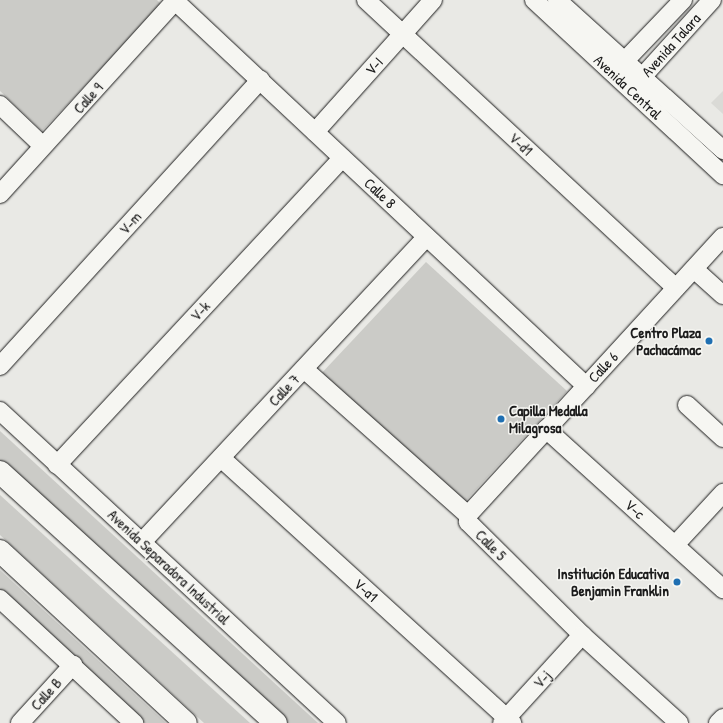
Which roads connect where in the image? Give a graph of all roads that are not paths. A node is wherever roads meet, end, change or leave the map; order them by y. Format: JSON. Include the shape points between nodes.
{"nodes":[{"id":1,"x":366,"y":0,"type":"edge"},
{"id":2,"x":433,"y":0,"type":"edge"},
{"id":3,"x":534,"y":0,"type":"edge"},
{"id":4,"x":557,"y":0,"type":"edge"},
{"id":5,"x":682,"y":0,"type":"edge"},
{"id":6,"x":712,"y":0,"type":"edge"},
{"id":7,"x":175,"y":1,"type":"edge"},
{"id":8,"x":403,"y":34,"type":"junction"},
{"id":9,"x":619,"y":67,"type":"junction"},
{"id":10,"x":260,"y":80,"type":"junction"},
{"id":11,"x":636,"y":83,"type":"junction"},
{"id":12,"x":0,"y":105,"type":"edge"},
{"id":13,"x":315,"y":132,"type":"junction"},
{"id":14,"x":44,"y":146,"type":"junction"},
{"id":15,"x":723,"y":150,"type":"edge"},
{"id":16,"x":342,"y":158,"type":"junction"},
{"id":17,"x":723,"y":175,"type":"edge"},
{"id":18,"x":0,"y":194,"type":"edge"},
{"id":19,"x":426,"y":237,"type":"junction"},
{"id":20,"x":723,"y":237,"type":"edge"},
{"id":21,"x":694,"y":269,"type":"junction"},
{"id":22,"x":676,"y":288,"type":"junction"},
{"id":23,"x":723,"y":295,"type":"edge"},
{"id":24,"x":0,"y":366,"type":"edge"},
{"id":25,"x":304,"y":369,"type":"junction"},
{"id":26,"x":586,"y":386,"type":"junction"},
{"id":27,"x":687,"y":405,"type":"dead end"},
{"id":28,"x":0,"y":411,"type":"edge"},
{"id":29,"x":546,"y":429,"type":"junction"},
{"id":30,"x":723,"y":438,"type":"edge"},
{"id":31,"x":221,"y":458,"type":"junction"},
{"id":32,"x":57,"y":465,"type":"junction"},
{"id":33,"x":0,"y":472,"type":"edge"},
{"id":34,"x":723,"y":493,"type":"edge"},
{"id":35,"x":468,"y":515,"type":"junction"},
{"id":36,"x":142,"y":542,"type":"junction"},
{"id":37,"x":675,"y":545,"type":"junction"},
{"id":38,"x":0,"y":551,"type":"edge"},
{"id":39,"x":723,"y":589,"type":"edge"},
{"id":40,"x":0,"y":599,"type":"edge"},
{"id":41,"x":582,"y":635,"type":"junction"},
{"id":42,"x":73,"y":665,"type":"junction"},
{"id":43,"x":723,"y":718,"type":"edge"},
{"id":44,"x":507,"y":721,"type":"edge"},
{"id":45,"x":20,"y":723,"type":"edge"},
{"id":46,"x":134,"y":723,"type":"edge"},
{"id":47,"x":186,"y":723,"type":"edge"},
{"id":48,"x":276,"y":723,"type":"edge"},
{"id":49,"x":337,"y":723,"type":"edge"},
{"id":50,"x":679,"y":723,"type":"edge"},
{"id":51,"x":718,"y":723,"type":"edge"}],
"edges":[{"from":1,"to":8,"type":"street","name":"V-d1"},
{"from":2,"to":8,"type":"street","name":"V-I"},
{"from":3,"to":9,"type":"street","name":"Avenida Central"},
{"from":4,"to":9,"type":"street","name":"Avenida Central"},
{"from":5,"to":9,"type":"street","name":"Avenida Talara"},
{"from":6,"to":11,"type":"street","name":"Avenida Talara"},
{"from":7,"to":10,"type":"street","name":"Calle 8"},
{"from":7,"to":14,"type":"street","name":"Calle 9"},
{"from":8,"to":13,"type":"street","name":"V-I"},
{"from":8,"to":22,"type":"street","name":"V-d1"},
{"from":9,"to":11,"type":"street","name":"Avenida Central"},
{"from":10,"to":13,"type":"street","name":"Calle 8"},
{"from":10,"to":24,"type":"street","name":"V-m"},
{"from":11,"to":15,"type":"street","name":"Avenida Central"},
{"from":11,"to":17,"type":"street","name":"Avenida Central"},
{"from":12,"to":14,"type":"street"},
{"from":13,"to":16,"type":"street","name":"Calle 8"},
{"from":14,"to":18,"type":"street","name":"Calle 9"},
{"from":16,"to":19,"type":"street","name":"Calle 8"},
{"from":16,"to":32,"type":"street","name":"V-k"},
{"from":19,"to":25,"type":"street","name":"Calle 7"},
{"from":19,"to":26,"type":"street","name":"Calle 8"},
{"from":20,"to":21,"type":"street","name":"Calle 6"},
{"from":21,"to":22,"type":"street","name":"Calle 6"},
{"from":21,"to":23,"type":"street"},
{"from":22,"to":26,"type":"street","name":"Calle 6"},
{"from":25,"to":31,"type":"street","name":"Calle 7"},
{"from":25,"to":35,"type":"street","name":"Calle 5"},
{"from":26,"to":29,"type":"street","name":"Calle 6"},
{"from":27,"to":30,"type":"street"},
{"from":28,"to":32,"type":"street","name":"Avenida Separadora Industrial"},
{"from":29,"to":35,"type":"street","name":"Calle 6"},
{"from":29,"to":37,"type":"street","name":"V-c"},
{"from":31,"to":36,"type":"street","name":"Calle 7"},
{"from":31,"to":44,"type":"street","name":"V-a1"},
{"from":32,"to":36,"type":"street","name":"Avenida Separadora Industrial"},
{"from":33,"to":48,"type":"main road"},
{"from":34,"to":37,"type":"street"},
{"from":35,"to":41,"type":"street","name":"Calle 5","via":[[468,522]]},
{"from":36,"to":49,"type":"street","name":"Avenida Separadora Industrial"},
{"from":37,"to":39,"type":"street","name":"V-c"},
{"from":38,"to":47,"type":"main road"},
{"from":40,"to":42,"type":"street"},
{"from":41,"to":44,"type":"street","name":"V-j"},
{"from":41,"to":50,"type":"street","name":"Calle 5"},
{"from":42,"to":45,"type":"street","name":"Calle B"},
{"from":42,"to":46,"type":"street"},
{"from":43,"to":51,"type":"street"}]}
